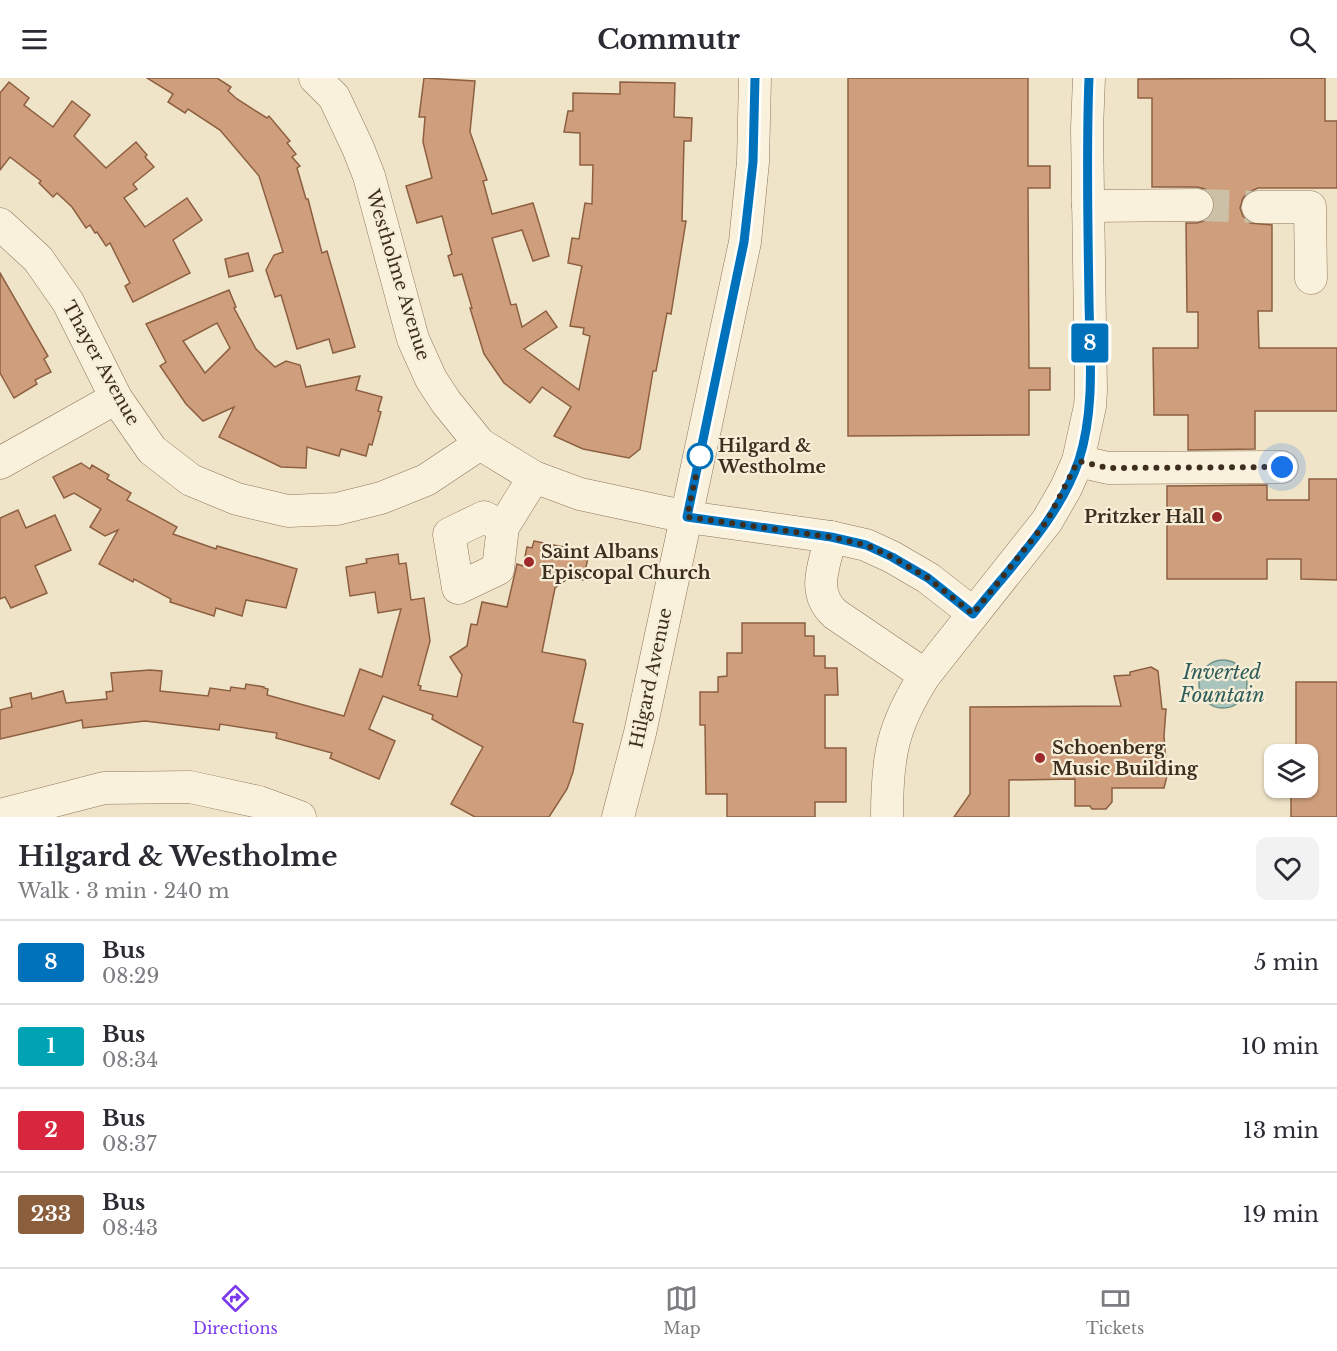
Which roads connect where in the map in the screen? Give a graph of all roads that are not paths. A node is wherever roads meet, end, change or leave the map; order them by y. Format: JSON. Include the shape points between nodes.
{"nodes":[{"id":1,"x":755,"y":78,"type":"edge"},
{"id":2,"x":1089,"y":78,"type":"edge"},
{"id":3,"x":333,"y":84,"type":"edge"},
{"id":4,"x":1197,"y":205,"type":"tunnel mouth"},
{"id":5,"x":1088,"y":206,"type":"junction"},
{"id":6,"x":1258,"y":207,"type":"tunnel mouth"},
{"id":7,"x":0,"y":224,"type":"edge"},
{"id":8,"x":1311,"y":278,"type":"dead end"},
{"id":9,"x":116,"y":398,"type":"junction"},
{"id":10,"x":480,"y":444,"type":"junction"},
{"id":11,"x":1078,"y":461,"type":"junction"},
{"id":12,"x":0,"y":463,"type":"edge"},
{"id":13,"x":1282,"y":467,"type":"dead end"},
{"id":14,"x":534,"y":477,"type":"junction"},
{"id":15,"x":687,"y":517,"type":"junction"},
{"id":16,"x":503,"y":527,"type":"dead end"},
{"id":17,"x":831,"y":537,"type":"junction"},
{"id":18,"x":973,"y":614,"type":"junction"},
{"id":19,"x":925,"y":675,"type":"junction"},
{"id":20,"x":0,"y":815,"type":"edge"},
{"id":21,"x":300,"y":817,"type":"edge"},
{"id":22,"x":618,"y":817,"type":"edge"},
{"id":23,"x":888,"y":817,"type":"edge"}],
"edges":[{"from":1,"to":15,"type":"street","name":"Hilgard Avenue","via":[[751,184],[744,242]]},
{"from":2,"to":5,"type":"street"},
{"from":3,"to":10,"type":"street","name":"Westholme Avenue","via":[[369,177],[421,360],[446,402]]},
{"from":4,"to":5,"type":"street"},
{"from":5,"to":11,"type":"street","via":[[1091,391]]},
{"from":6,"to":8,"type":"street","via":[[1310,207]]},
{"from":7,"to":9,"type":"street","name":"Thayer Avenue","via":[[38,259],[68,302]]},
{"from":9,"to":10,"type":"street","name":"Thayer Avenue","via":[[152,450],[191,480],[237,499],[288,511],[337,509],[381,498],[426,480]]},
{"from":9,"to":12,"type":"street"},
{"from":10,"to":14,"type":"street","name":"Westholme Avenue"},
{"from":11,"to":13,"type":"street","via":[[1108,468]]},
{"from":11,"to":18,"type":"street","via":[[1047,521]]},
{"from":14,"to":15,"type":"street","name":"Westholme Avenue","via":[[580,494]]},
{"from":14,"to":16,"type":"street"},
{"from":15,"to":17,"type":"street","name":"Westholme Avenue"},
{"from":15,"to":22,"type":"street","name":"Hilgard Avenue"},
{"from":17,"to":18,"type":"street","name":"Westholme Avenue","via":[[866,545],[892,557],[928,578]]},
{"from":17,"to":19,"type":"street","via":[[822,574],[825,605]]},
{"from":18,"to":19,"type":"street"},
{"from":19,"to":23,"type":"street","via":[[892,742]]},
{"from":20,"to":21,"type":"street","via":[[104,788],[190,788],[259,802]]}]}
